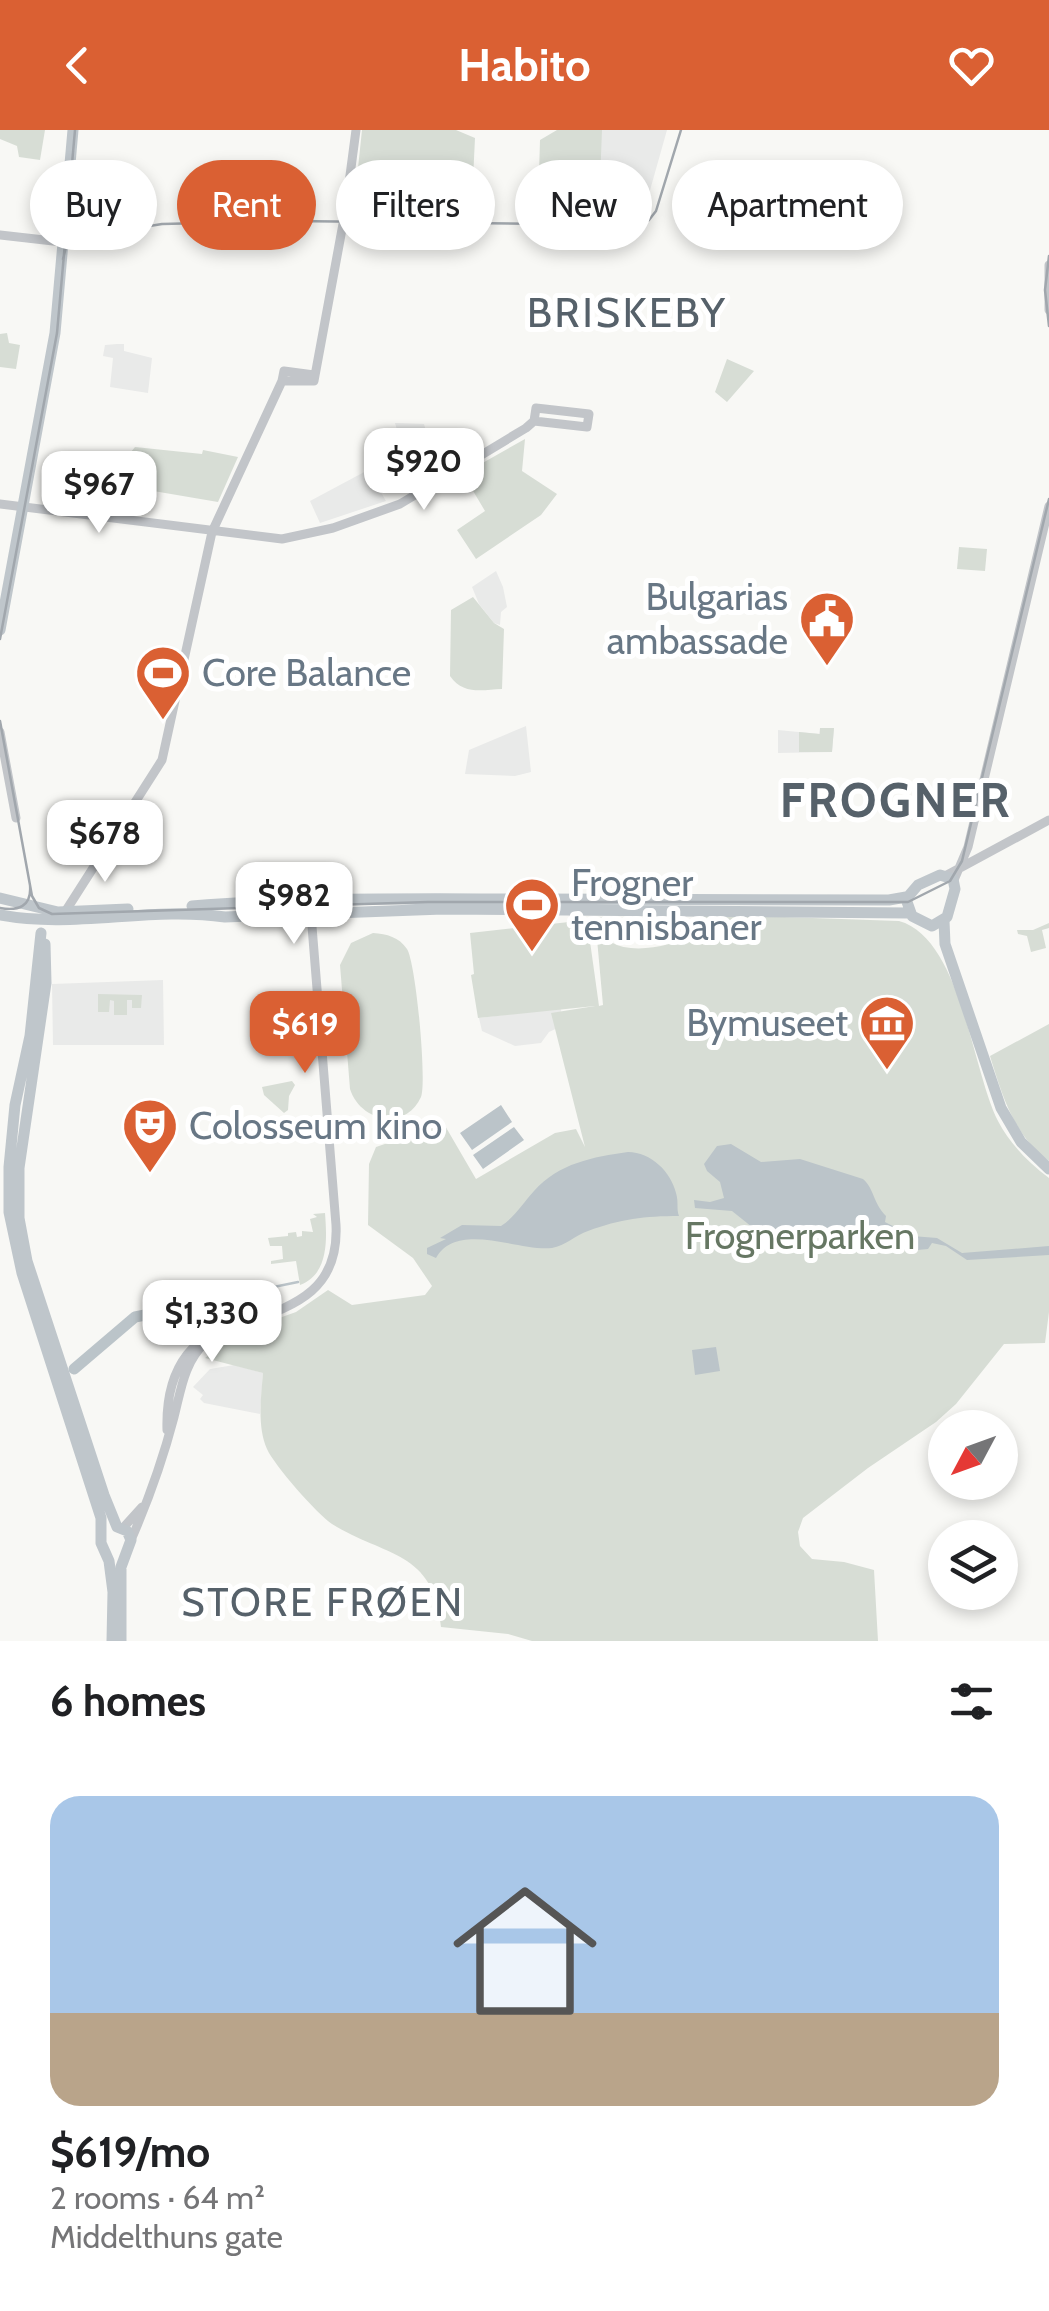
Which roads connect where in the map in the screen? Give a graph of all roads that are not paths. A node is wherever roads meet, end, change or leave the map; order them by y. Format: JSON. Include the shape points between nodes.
{"nodes":[{"id":1,"x":73,"y":130,"type":"edge"},
{"id":2,"x":356,"y":130,"type":"edge"},
{"id":3,"x":70,"y":160,"type":"edge"},
{"id":4,"x":0,"y":235,"type":"edge"},
{"id":5,"x":30,"y":238,"type":"edge"},
{"id":6,"x":61,"y":250,"type":"edge"},
{"id":7,"x":1049,"y":265,"type":"edge"},
{"id":8,"x":1049,"y":310,"type":"edge"},
{"id":9,"x":534,"y":421,"type":"junction"},
{"id":10,"x":0,"y":504,"type":"edge"},
{"id":11,"x":1049,"y":506,"type":"edge"},
{"id":12,"x":23,"y":507,"type":"junction"},
{"id":13,"x":212,"y":532,"type":"junction"},
{"id":14,"x":0,"y":630,"type":"edge"},
{"id":15,"x":0,"y":732,"type":"edge"},
{"id":16,"x":16,"y":818,"type":"dead end"},
{"id":17,"x":1049,"y":820,"type":"edge"},
{"id":18,"x":964,"y":862,"type":"junction"},
{"id":19,"x":950,"y":878,"type":"junction"},
{"id":20,"x":0,"y":898,"type":"edge"},
{"id":21,"x":902,"y":905,"type":"junction"},
{"id":22,"x":32,"y":906,"type":"junction"},
{"id":23,"x":310,"y":914,"type":"junction"},
{"id":24,"x":3,"y":916,"type":"edge"},
{"id":25,"x":63,"y":917,"type":"junction"},
{"id":26,"x":938,"y":923,"type":"junction"},
{"id":27,"x":39,"y":932,"type":"junction"},
{"id":28,"x":47,"y":957,"type":"junction"},
{"id":29,"x":1049,"y":1168,"type":"edge"},
{"id":30,"x":124,"y":1532,"type":"junction"},
{"id":31,"x":102,"y":1535,"type":"junction"},
{"id":32,"x":108,"y":1555,"type":"junction"},
{"id":33,"x":124,"y":1555,"type":"junction"},
{"id":34,"x":112,"y":1641,"type":"edge"},
{"id":35,"x":121,"y":1641,"type":"edge"}],
"edges":[{"from":1,"to":3,"type":"main road"},
{"from":2,"to":13,"type":"street","via":[[314,380],[283,376]]},
{"from":4,"to":5,"type":"street"},
{"from":6,"to":12,"type":"main road","via":[[56,333]]},
{"from":7,"to":8,"type":"street"},
{"from":9,"to":9,"type":"street","via":[[536,408],[589,414],[587,428]]},
{"from":9,"to":13,"type":"street","via":[[392,508],[282,539]]},
{"from":10,"to":12,"type":"street"},
{"from":11,"to":18,"type":"street"},
{"from":12,"to":13,"type":"street"},
{"from":12,"to":14,"type":"main road"},
{"from":13,"to":25,"type":"street","via":[[162,760]]},
{"from":15,"to":16,"type":"street"},
{"from":17,"to":18,"type":"street"},
{"from":18,"to":19,"type":"street"},
{"from":19,"to":21,"type":"main road","via":[[925,882]]},
{"from":19,"to":26,"type":"main road","via":[[952,907]]},
{"from":20,"to":22,"type":"main road"},
{"from":21,"to":23,"type":"main road"},
{"from":21,"to":25,"type":"main road","via":[[300,899]]},
{"from":21,"to":26,"type":"main road"},
{"from":22,"to":25,"type":"main road"},
{"from":22,"to":27,"type":"main road"},
{"from":23,"to":25,"type":"main road"},
{"from":23,"to":30,"type":"street","via":[[336,1248],[313,1292],[278,1310],[221,1324],[200,1338],[178,1372],[167,1438],[144,1505]]},
{"from":24,"to":27,"type":"main road"},
{"from":24,"to":27,"type":"main road"},
{"from":25,"to":27,"type":"main road"},
{"from":25,"to":28,"type":"main road"},
{"from":26,"to":29,"type":"main road","via":[[1001,1108],[1021,1142]]},
{"from":27,"to":28,"type":"main road"},
{"from":27,"to":31,"type":"main road","via":[[8,1167],[10,1219]]},
{"from":28,"to":30,"type":"main road","via":[[18,1186],[25,1250],[104,1495]]},
{"from":30,"to":31,"type":"main road","via":[[108,1528]]},
{"from":30,"to":33,"type":"main road","via":[[130,1548]]},
{"from":31,"to":32,"type":"main road"},
{"from":32,"to":33,"type":"main road"},
{"from":32,"to":34,"type":"main road"},
{"from":33,"to":35,"type":"main road"}]}
